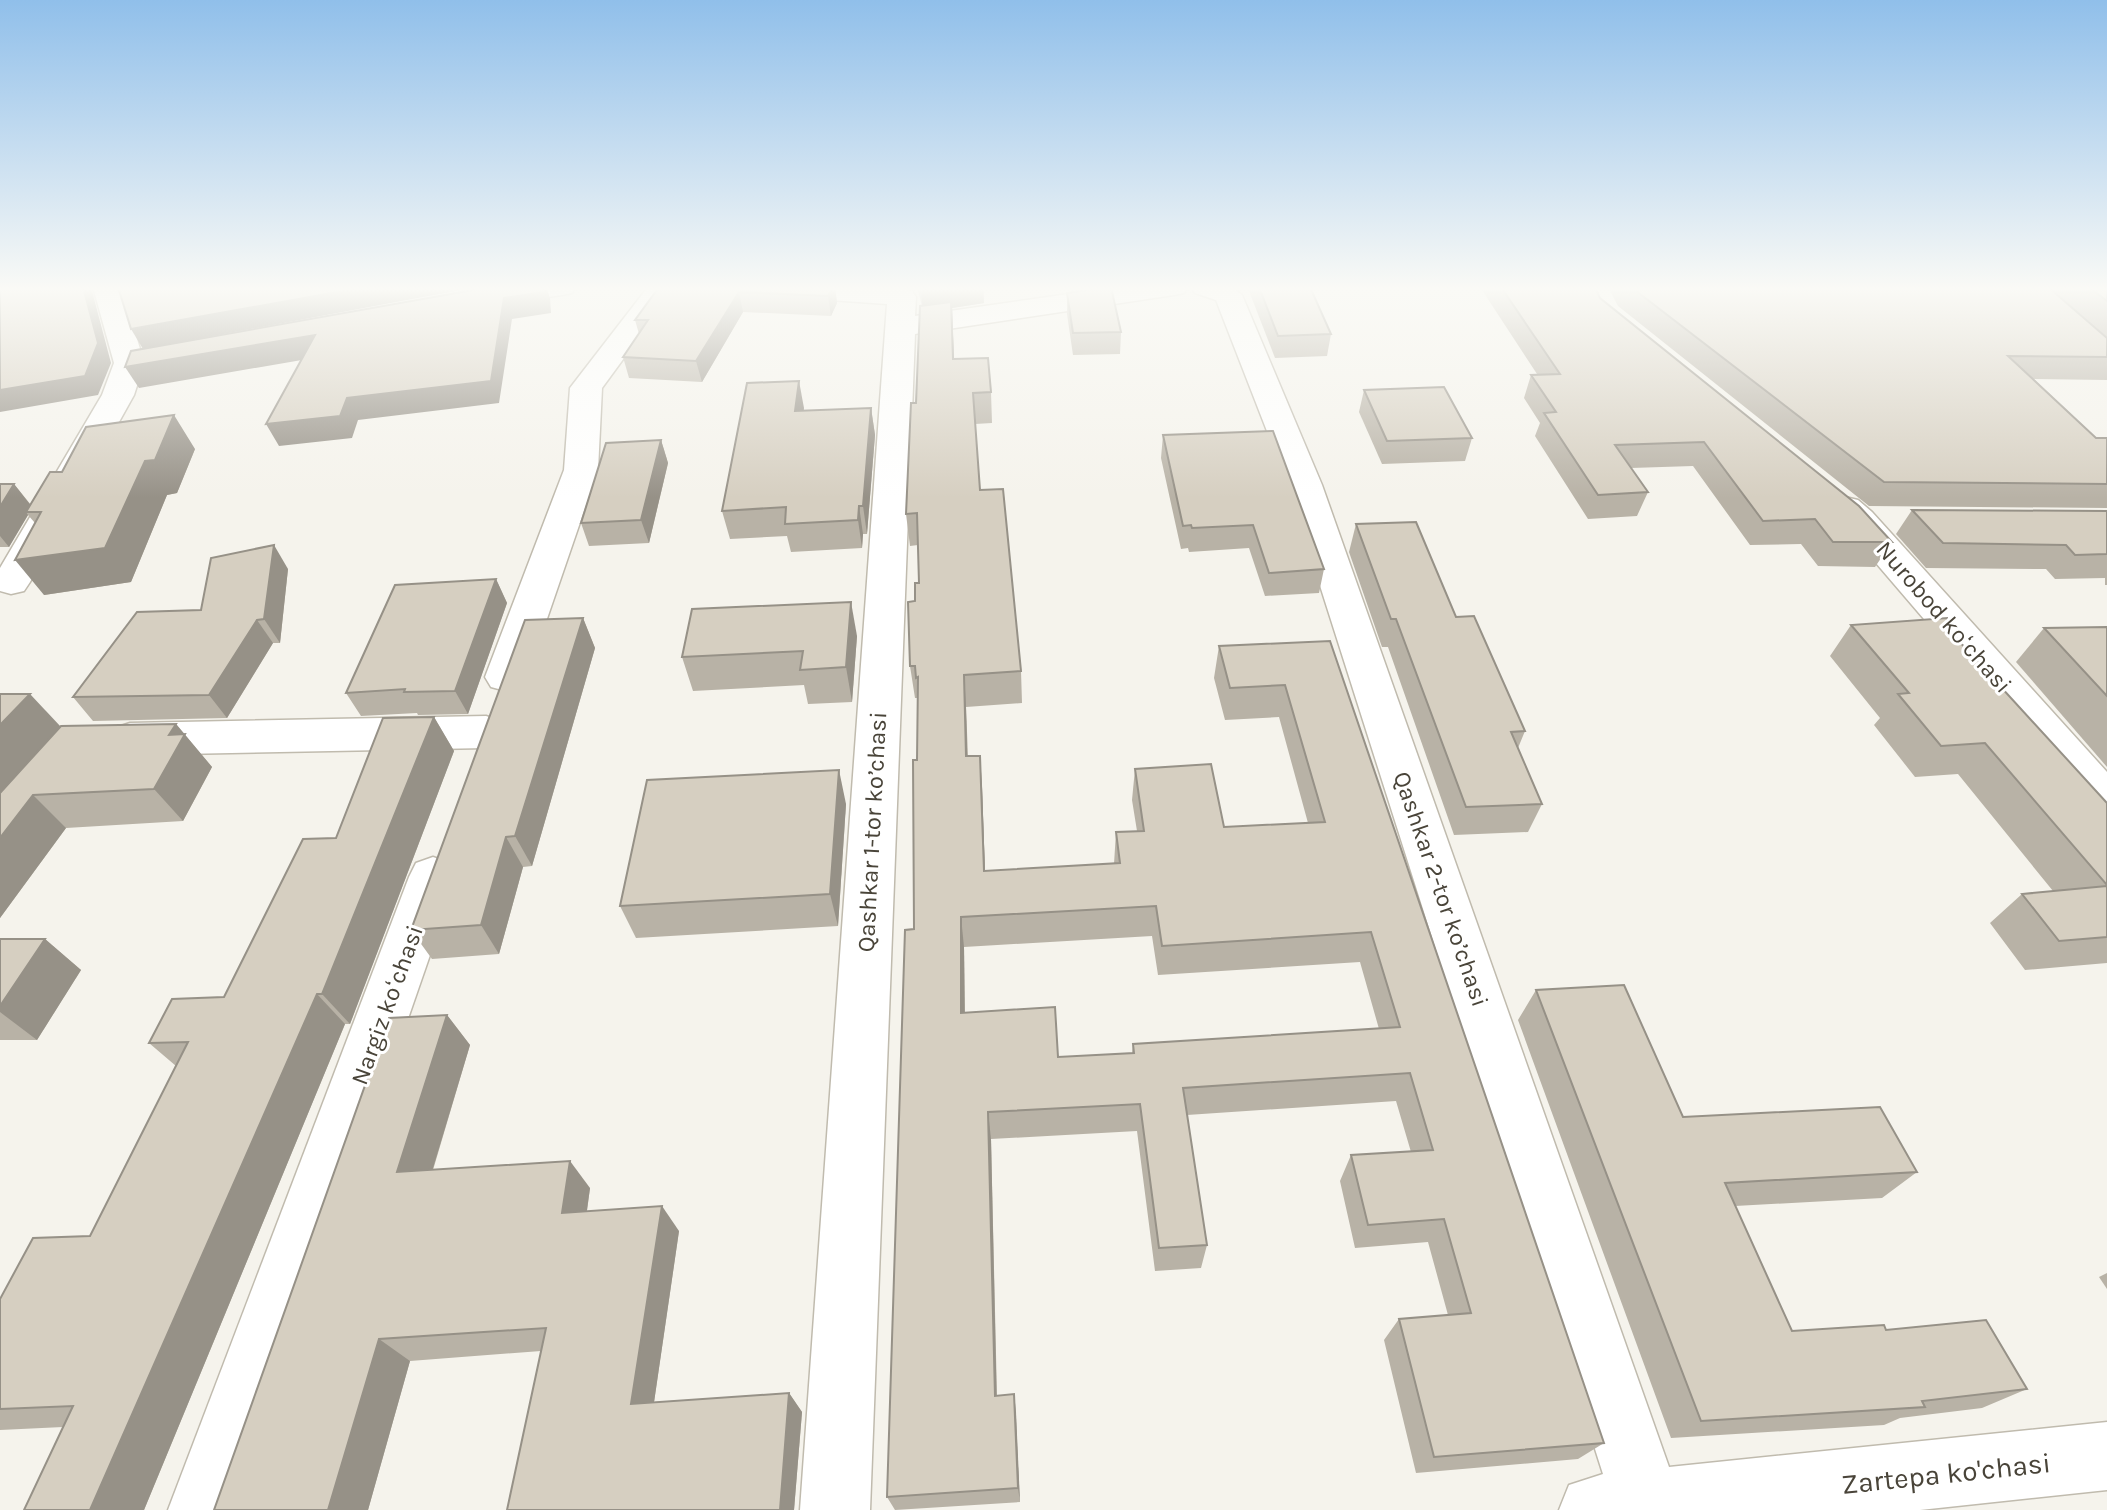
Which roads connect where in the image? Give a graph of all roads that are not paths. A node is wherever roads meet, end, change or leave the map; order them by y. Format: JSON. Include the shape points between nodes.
{"nodes":[{"id":1,"x":127,"y":357,"type":"edge"},
{"id":2,"x":159,"y":357,"type":"edge"},
{"id":3,"x":609,"y":357,"type":"edge"},
{"id":4,"x":898,"y":357,"type":"edge"},
{"id":5,"x":1253,"y":357,"type":"edge"},
{"id":6,"x":129,"y":363,"type":"junction"},
{"id":7,"x":1823,"y":491,"type":"edge"},
{"id":8,"x":1859,"y":520,"type":"junction"},
{"id":9,"x":1906,"y":521,"type":"dead end"},
{"id":10,"x":11,"y":582,"type":"dead end"},
{"id":11,"x":486,"y":732,"type":"junction"},
{"id":12,"x":94,"y":739,"type":"edge"},
{"id":13,"x":469,"y":777,"type":"edge"},
{"id":14,"x":2107,"y":802,"type":"edge"},
{"id":15,"x":448,"y":837,"type":"edge"},
{"id":16,"x":2107,"y":1456,"type":"edge"},
{"id":17,"x":1630,"y":1508,"type":"edge"},
{"id":18,"x":203,"y":1510,"type":"edge"},
{"id":19,"x":835,"y":1510,"type":"edge"}],
"edges":[{"from":1,"to":6,"type":"street"},
{"from":2,"to":6,"type":"street"},
{"from":3,"to":11,"type":"street","via":[[586,388],[581,470]]},
{"from":4,"to":19,"type":"street","name":"Qashkar 1-tor koʼchasi"},
{"from":5,"to":17,"type":"street","name":"Qashkar 2-tor koʼchasi","via":[[1305,485]]},
{"from":6,"to":10,"type":"street","via":[[118,395]]},
{"from":7,"to":8,"type":"street","name":"Nurobod koʻchasi"},
{"from":8,"to":9,"type":"street"},
{"from":8,"to":14,"type":"street","name":"Nurobod koʻchasi"},
{"from":11,"to":12,"type":"street"},
{"from":11,"to":13,"type":"street"},
{"from":15,"to":18,"type":"street","name":"Nargiz koʻchasi"},
{"from":16,"to":17,"type":"street","name":"Zartepa ko'chasi"}]}
